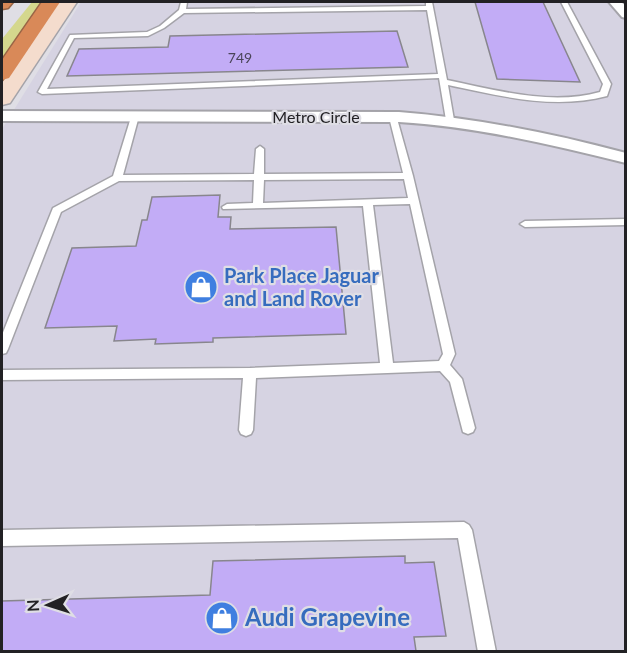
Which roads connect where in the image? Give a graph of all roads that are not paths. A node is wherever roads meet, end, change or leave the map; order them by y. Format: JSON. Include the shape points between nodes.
{"nodes":[{"id":1,"x":51,"y":2,"type":"edge"},
{"id":2,"x":68,"y":2,"type":"edge"},
{"id":3,"x":184,"y":2,"type":"edge"},
{"id":4,"x":564,"y":2,"type":"edge"},
{"id":5,"x":615,"y":2,"type":"edge"},
{"id":6,"x":430,"y":5,"type":"edge"},
{"id":7,"x":182,"y":11,"type":"junction"},
{"id":8,"x":626,"y":14,"type":"edge"},
{"id":9,"x":2,"y":75,"type":"edge"},
{"id":10,"x":442,"y":79,"type":"junction"},
{"id":11,"x":2,"y":98,"type":"edge"},
{"id":12,"x":2,"y":116,"type":"edge"},
{"id":13,"x":135,"y":116,"type":"junction"},
{"id":14,"x":393,"y":117,"type":"junction"},
{"id":15,"x":450,"y":120,"type":"junction"},
{"id":16,"x":260,"y":149,"type":"dead end"},
{"id":17,"x":626,"y":158,"type":"edge"},
{"id":18,"x":408,"y":176,"type":"junction"},
{"id":19,"x":259,"y":177,"type":"junction"},
{"id":20,"x":117,"y":178,"type":"junction"},
{"id":21,"x":414,"y":201,"type":"junction"},
{"id":22,"x":368,"y":202,"type":"junction"},
{"id":23,"x":258,"y":205,"type":"junction"},
{"id":24,"x":227,"y":207,"type":"dead end"},
{"id":25,"x":626,"y":222,"type":"edge"},
{"id":26,"x":525,"y":224,"type":"dead end"},
{"id":27,"x":2,"y":349,"type":"edge"},
{"id":28,"x":443,"y":366,"type":"junction"},
{"id":29,"x":387,"y":369,"type":"junction"},
{"id":30,"x":250,"y":373,"type":"junction"},
{"id":31,"x":2,"y":375,"type":"edge"},
{"id":32,"x":468,"y":428,"type":"dead end"},
{"id":33,"x":246,"y":430,"type":"dead end"},
{"id":34,"x":2,"y":538,"type":"edge"},
{"id":35,"x":487,"y":651,"type":"edge"}],
"edges":[{"from":1,"to":9,"type":"highway"},
{"from":2,"to":11,"type":"main road"},
{"from":3,"to":7,"type":"lane"},
{"from":4,"to":10,"type":"lane","via":[[607,84],[604,94],[591,99],[534,97]]},
{"from":5,"to":8,"type":"street"},
{"from":6,"to":7,"type":"lane"},
{"from":6,"to":10,"type":"lane"},
{"from":7,"to":10,"type":"lane","via":[[148,34],[72,36],[42,92]]},
{"from":10,"to":15,"type":"lane"},
{"from":12,"to":13,"type":"street","name":"Metro Circle"},
{"from":13,"to":14,"type":"street","name":"Metro Circle"},
{"from":13,"to":20,"type":"lane"},
{"from":14,"to":15,"type":"street","name":"Metro Circle"},
{"from":14,"to":18,"type":"lane"},
{"from":15,"to":17,"type":"street","name":"Metro Circle","via":[[542,135]]},
{"from":16,"to":19,"type":"lane"},
{"from":18,"to":19,"type":"lane"},
{"from":18,"to":21,"type":"lane"},
{"from":19,"to":20,"type":"lane"},
{"from":19,"to":23,"type":"lane"},
{"from":20,"to":27,"type":"lane","via":[[57,210]]},
{"from":21,"to":22,"type":"lane"},
{"from":21,"to":28,"type":"lane","via":[[448,354]]},
{"from":22,"to":23,"type":"lane"},
{"from":22,"to":29,"type":"lane"},
{"from":23,"to":24,"type":"lane"},
{"from":25,"to":26,"type":"lane"},
{"from":28,"to":29,"type":"lane"},
{"from":28,"to":32,"type":"lane","via":[[456,379]]},
{"from":29,"to":30,"type":"lane"},
{"from":30,"to":31,"type":"lane"},
{"from":30,"to":33,"type":"lane"},
{"from":34,"to":35,"type":"lane","via":[[464,530]]}]}
